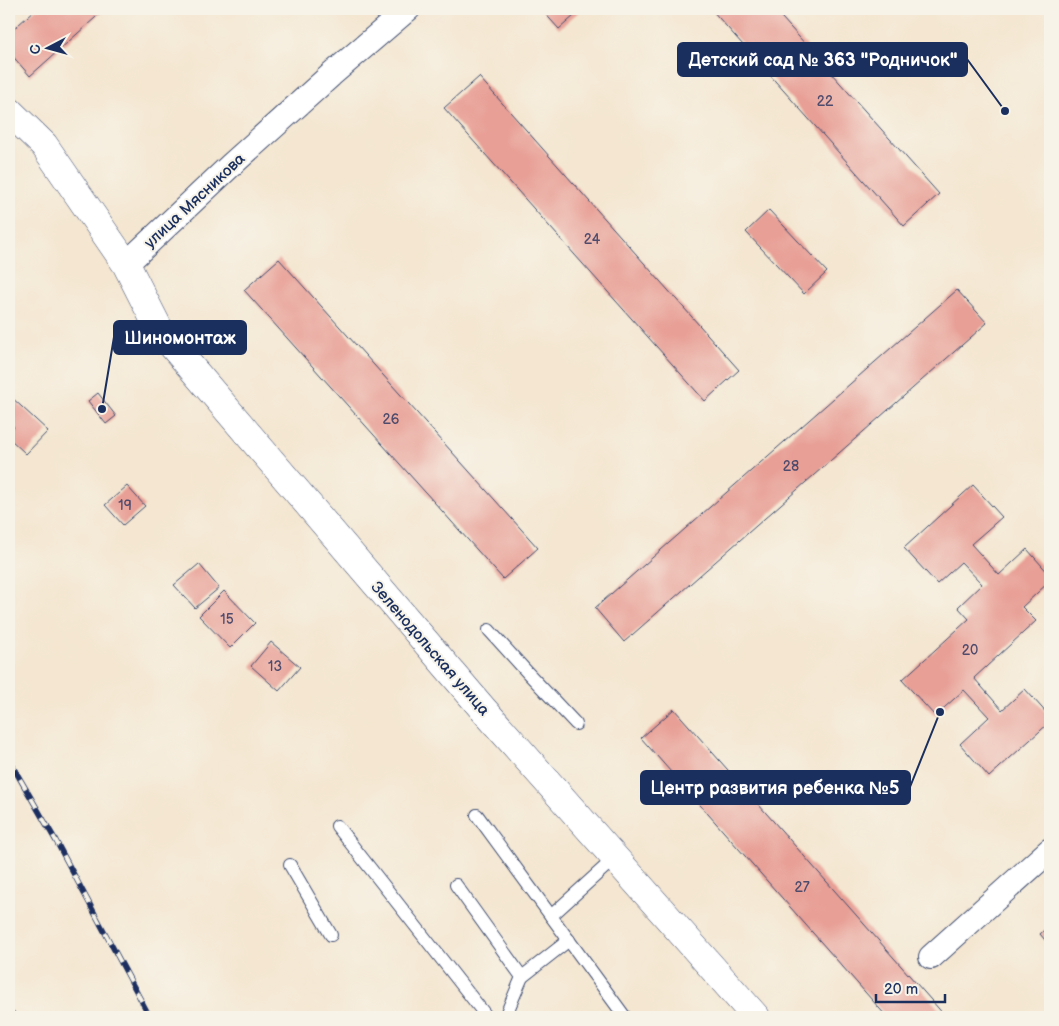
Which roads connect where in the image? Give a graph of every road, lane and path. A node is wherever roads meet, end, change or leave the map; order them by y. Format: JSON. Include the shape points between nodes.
{"nodes":[{"id":1,"x":408,"y":9,"type":"edge"},
{"id":2,"x":9,"y":111,"type":"edge"},
{"id":3,"x":126,"y":264,"type":"junction"},
{"id":4,"x":489,"y":630,"type":"dead end"},
{"id":5,"x":576,"y":724,"type":"dead end"},
{"id":6,"x":477,"y":815,"type":"dead end"},
{"id":7,"x":337,"y":826,"type":"dead end"},
{"id":8,"x":1050,"y":850,"type":"edge"},
{"id":9,"x":616,"y":858,"type":"junction"},
{"id":10,"x":290,"y":865,"type":"dead end"},
{"id":11,"x":456,"y":885,"type":"dead end"},
{"id":12,"x":552,"y":916,"type":"junction"},
{"id":13,"x":331,"y":935,"type":"dead end"},
{"id":14,"x":569,"y":940,"type":"junction"},
{"id":15,"x":931,"y":957,"type":"dead end"},
{"id":16,"x":522,"y":977,"type":"junction"},
{"id":17,"x":487,"y":1017,"type":"edge"},
{"id":18,"x":505,"y":1017,"type":"edge"},
{"id":19,"x":626,"y":1017,"type":"edge"},
{"id":20,"x":756,"y":1017,"type":"edge"}],
"edges":[{"from":1,"to":3,"type":"street","name":"улица Мясникова","via":[[230,166]]},
{"from":2,"to":3,"type":"street","via":[[44,145]]},
{"from":3,"to":9,"type":"street","name":"Зеленодольская улица","via":[[160,331],[477,702]]},
{"from":4,"to":5,"type":"lane"},
{"from":6,"to":12,"type":"lane"},
{"from":7,"to":17,"type":"lane"},
{"from":8,"to":15,"type":"street"},
{"from":9,"to":12,"type":"lane"},
{"from":9,"to":20,"type":"street","name":"Зеленодольская улица"},
{"from":10,"to":13,"type":"lane"},
{"from":11,"to":16,"type":"lane"},
{"from":12,"to":14,"type":"lane"},
{"from":14,"to":16,"type":"lane"},
{"from":14,"to":19,"type":"lane"},
{"from":16,"to":18,"type":"lane"}]}
